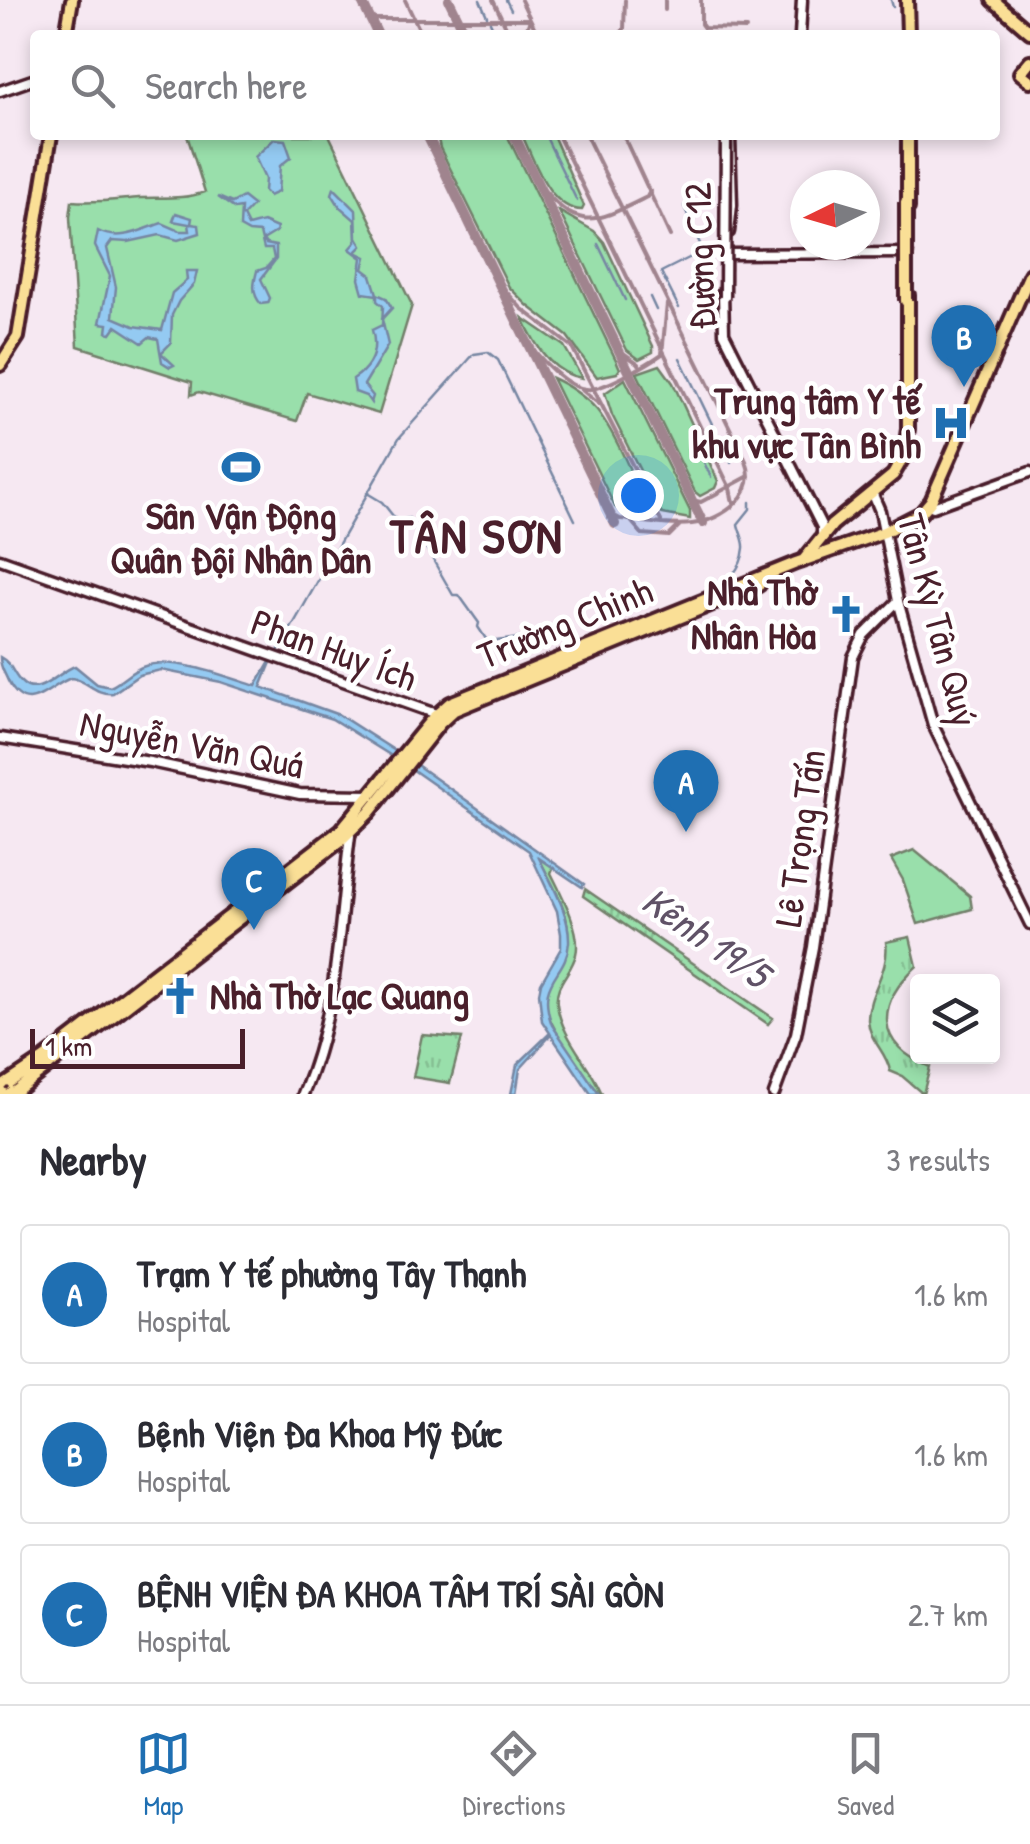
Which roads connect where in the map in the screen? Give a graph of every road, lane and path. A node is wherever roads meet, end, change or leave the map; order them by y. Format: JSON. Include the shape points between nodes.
{"nodes":[{"id":1,"x":73,"y":0,"type":"edge"},
{"id":2,"x":801,"y":0,"type":"edge"},
{"id":3,"x":906,"y":0,"type":"edge"},
{"id":4,"x":994,"y":0,"type":"edge"},
{"id":5,"x":912,"y":14,"type":"dead end"},
{"id":6,"x":68,"y":30,"type":"edge"},
{"id":7,"x":799,"y":30,"type":"edge"},
{"id":8,"x":906,"y":30,"type":"edge"},
{"id":9,"x":907,"y":30,"type":"edge"},
{"id":10,"x":1030,"y":31,"type":"edge"},
{"id":11,"x":1030,"y":61,"type":"edge"},
{"id":12,"x":30,"y":80,"type":"edge"},
{"id":13,"x":1030,"y":82,"type":"edge"},
{"id":14,"x":0,"y":91,"type":"edge"},
{"id":15,"x":49,"y":140,"type":"edge"},
{"id":16,"x":727,"y":140,"type":"edge"},
{"id":17,"x":727,"y":140,"type":"edge"},
{"id":18,"x":906,"y":140,"type":"edge"},
{"id":19,"x":906,"y":140,"type":"edge"},
{"id":20,"x":906,"y":253,"type":"junction"},
{"id":21,"x":725,"y":254,"type":"junction"},
{"id":22,"x":1030,"y":276,"type":"edge"},
{"id":23,"x":726,"y":300,"type":"junction"},
{"id":24,"x":0,"y":364,"type":"edge"},
{"id":25,"x":906,"y":392,"type":"junction"},
{"id":26,"x":1030,"y":472,"type":"edge"},
{"id":27,"x":872,"y":490,"type":"junction"},
{"id":28,"x":930,"y":506,"type":"junction"},
{"id":29,"x":828,"y":526,"type":"junction"},
{"id":30,"x":884,"y":532,"type":"junction"},
{"id":31,"x":820,"y":555,"type":"junction"},
{"id":32,"x":0,"y":558,"type":"edge"},
{"id":33,"x":799,"y":562,"type":"junction"},
{"id":34,"x":782,"y":576,"type":"junction"},
{"id":35,"x":762,"y":581,"type":"junction"},
{"id":36,"x":898,"y":602,"type":"junction"},
{"id":37,"x":652,"y":623,"type":"junction"},
{"id":38,"x":435,"y":719,"type":"junction"},
{"id":39,"x":0,"y":738,"type":"edge"},
{"id":40,"x":399,"y":768,"type":"junction"},
{"id":41,"x":371,"y":796,"type":"junction"},
{"id":42,"x":346,"y":831,"type":"junction"},
{"id":43,"x":1030,"y":924,"type":"edge"},
{"id":44,"x":50,"y":1059,"type":"junction"},
{"id":45,"x":7,"y":1090,"type":"edge"},
{"id":46,"x":776,"y":1092,"type":"edge"},
{"id":47,"x":302,"y":1094,"type":"edge"}],
"edges":[{"from":1,"to":6,"type":"main road"},
{"from":2,"to":7,"type":"main road"},
{"from":3,"to":8,"type":"main road"},
{"from":4,"to":10,"type":"main road"},
{"from":5,"to":9,"type":"main road"},
{"from":11,"to":13,"type":"main road","via":[[1020,73]]},
{"from":12,"to":14,"type":"main road"},
{"from":15,"to":24,"type":"main road","via":[[18,337]]},
{"from":16,"to":21,"type":"main road","name":"Đường C12"},
{"from":17,"to":23,"type":"main road","bridge":true},
{"from":18,"to":25,"type":"main road","bridge":true},
{"from":19,"to":20,"type":"main road"},
{"from":20,"to":21,"type":"main road"},
{"from":20,"to":25,"type":"main road"},
{"from":21,"to":23,"type":"main road","name":"Đường C12"},
{"from":22,"to":28,"type":"main road"},
{"from":23,"to":29,"type":"main road","name":"Đường C12","via":[[724,333],[822,527]]},
{"from":25,"to":27,"type":"main road","via":[[900,456]]},
{"from":26,"to":28,"type":"main road"},
{"from":27,"to":29,"type":"main road"},
{"from":27,"to":30,"type":"main road","name":"Tân Kỳ Tân Quý"},
{"from":28,"to":30,"type":"main road","name":"Trường Chinh"},
{"from":29,"to":31,"type":"main road"},
{"from":29,"to":33,"type":"main road"},
{"from":30,"to":31,"type":"main road","name":"Trường Chinh"},
{"from":30,"to":36,"type":"main road","name":"Tân Kỳ Tân Quý"},
{"from":31,"to":33,"type":"main road","name":"Trường Chinh"},
{"from":31,"to":34,"type":"main road","name":"Trường Chinh"},
{"from":32,"to":38,"type":"main road","name":"Phan Huy Ích"},
{"from":33,"to":34,"type":"main road","name":"Trường Chinh"},
{"from":33,"to":35,"type":"main road","name":"Trường Chinh"},
{"from":34,"to":35,"type":"main road","name":"Trường Chinh"},
{"from":35,"to":37,"type":"main road","name":"Trường Chinh"},
{"from":35,"to":37,"type":"main road","name":"Trường Chinh"},
{"from":36,"to":43,"type":"main road","name":"Tân Kỳ Tân Quý","via":[[934,728]]},
{"from":36,"to":46,"type":"main road","name":"Lê Trọng Tấn","via":[[864,635],[853,657],[805,991]]},
{"from":37,"to":38,"type":"main road","name":"Trường Chinh"},
{"from":38,"to":40,"type":"main road","name":"Trường Chinh"},
{"from":39,"to":41,"type":"main road","name":"Nguyễn Văn Quá","via":[[299,794]]},
{"from":40,"to":41,"type":"main road"},
{"from":40,"to":42,"type":"main road"},
{"from":41,"to":42,"type":"main road"},
{"from":42,"to":44,"type":"main road"},
{"from":42,"to":47,"type":"main road","via":[[324,1020]]},
{"from":44,"to":45,"type":"main road"},
{"from":44,"to":45,"type":"main road"}]}
